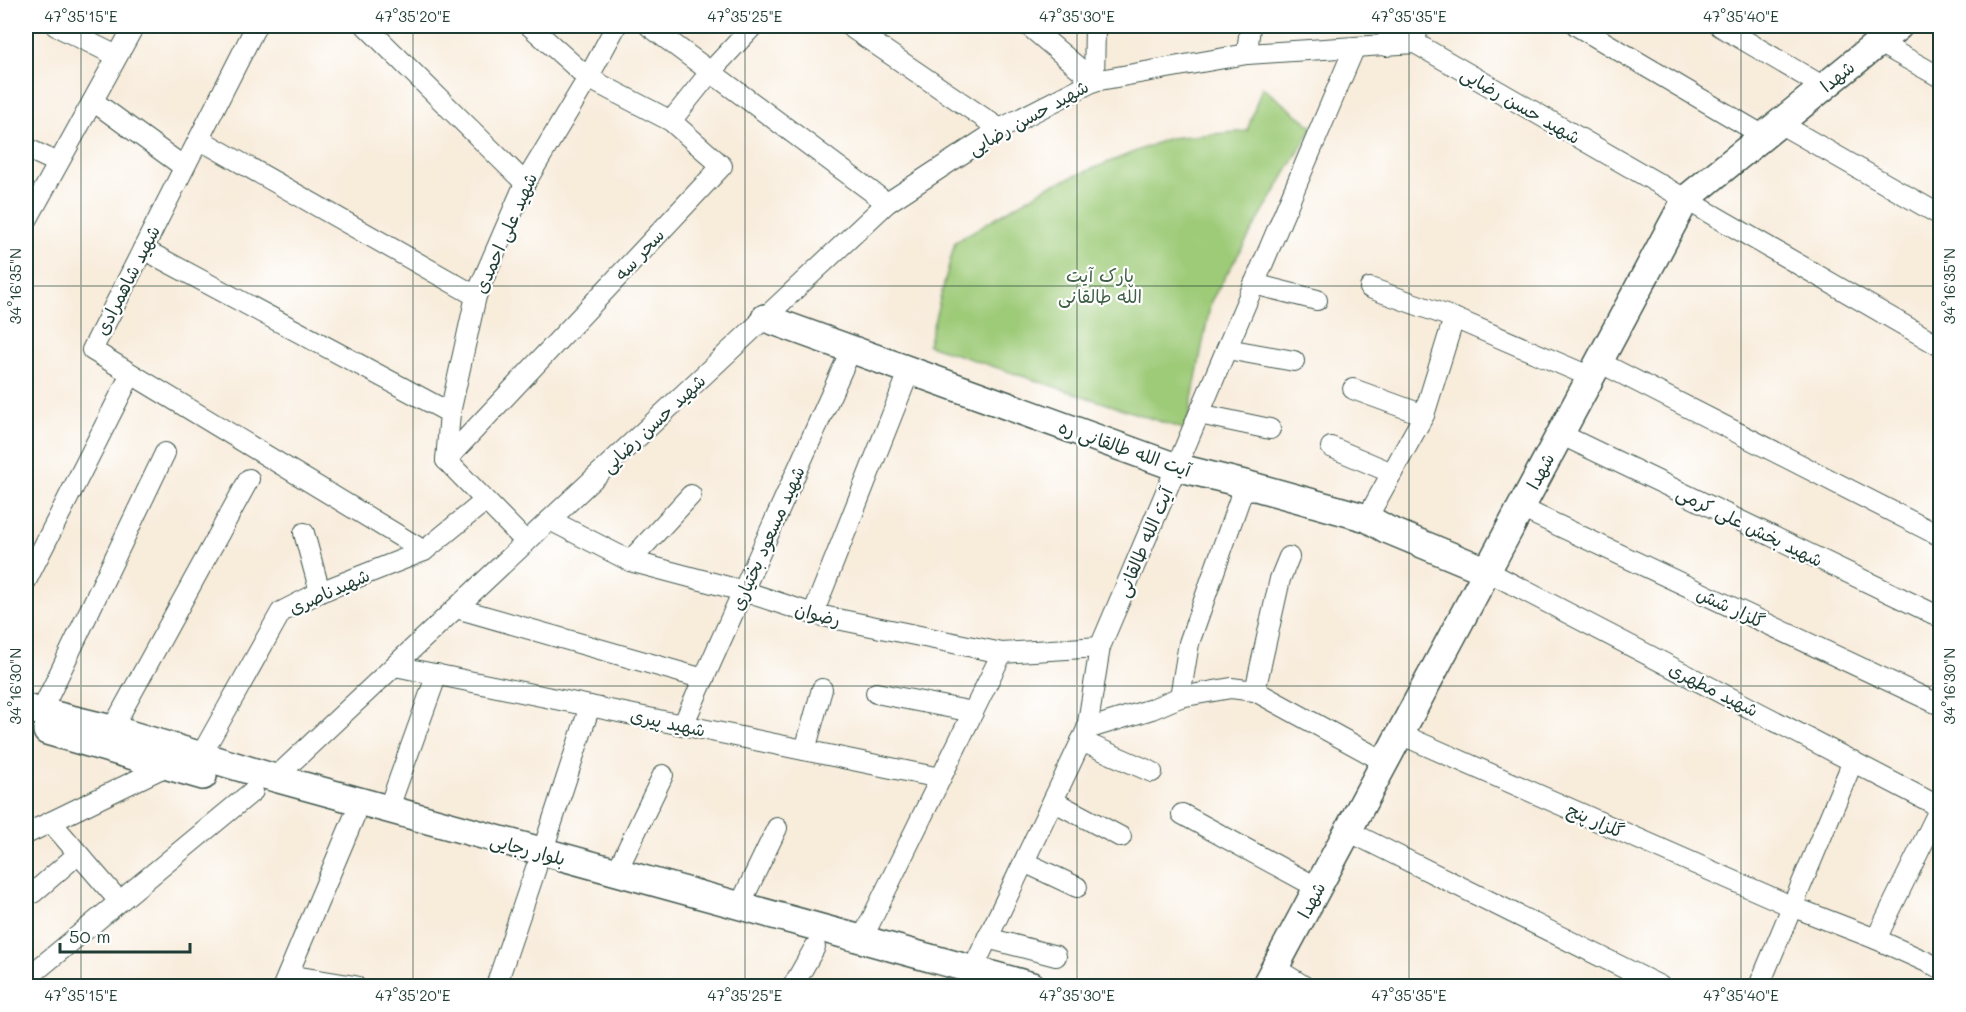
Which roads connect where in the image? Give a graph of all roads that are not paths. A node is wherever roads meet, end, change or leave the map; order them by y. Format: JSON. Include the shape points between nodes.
{"nodes":[{"id":1,"x":56,"y":26,"type":"edge"},
{"id":2,"x":134,"y":26,"type":"edge"},
{"id":3,"x":256,"y":26,"type":"edge"},
{"id":4,"x":366,"y":26,"type":"edge"},
{"id":5,"x":530,"y":26,"type":"edge"},
{"id":6,"x":616,"y":26,"type":"edge"},
{"id":7,"x":649,"y":26,"type":"edge"},
{"id":8,"x":849,"y":26,"type":"edge"},
{"id":9,"x":1029,"y":26,"type":"edge"},
{"id":10,"x":1095,"y":26,"type":"edge"},
{"id":11,"x":1251,"y":26,"type":"edge"},
{"id":12,"x":1390,"y":26,"type":"edge"},
{"id":13,"x":1577,"y":26,"type":"edge"},
{"id":14,"x":1720,"y":26,"type":"edge"},
{"id":15,"x":1899,"y":26,"type":"edge"},
{"id":16,"x":749,"y":27,"type":"edge"},
{"id":17,"x":1416,"y":34,"type":"edge"},
{"id":18,"x":1879,"y":42,"type":"junction"},
{"id":19,"x":1387,"y":46,"type":"junction"},
{"id":20,"x":1354,"y":49,"type":"junction"},
{"id":21,"x":1247,"y":54,"type":"junction"},
{"id":22,"x":117,"y":56,"type":"junction"},
{"id":23,"x":711,"y":71,"type":"junction"},
{"id":24,"x":1941,"y":77,"type":"edge"},
{"id":25,"x":588,"y":78,"type":"junction"},
{"id":26,"x":1094,"y":81,"type":"junction"},
{"id":27,"x":1824,"y":87,"type":"junction"},
{"id":28,"x":93,"y":101,"type":"junction"},
{"id":29,"x":671,"y":121,"type":"junction"},
{"id":30,"x":1000,"y":129,"type":"junction"},
{"id":31,"x":1772,"y":129,"type":"junction"},
{"id":32,"x":199,"y":139,"type":"junction"},
{"id":33,"x":26,"y":148,"type":"edge"},
{"id":34,"x":58,"y":164,"type":"junction"},
{"id":35,"x":184,"y":167,"type":"junction"},
{"id":36,"x":525,"y":183,"type":"junction"},
{"id":37,"x":1686,"y":199,"type":"junction"},
{"id":38,"x":887,"y":203,"type":"junction"},
{"id":39,"x":1941,"y":214,"type":"edge"},
{"id":40,"x":26,"y":222,"type":"edge"},
{"id":41,"x":143,"y":249,"type":"junction"},
{"id":42,"x":1254,"y":284,"type":"junction"},
{"id":43,"x":1370,"y":288,"type":"dead end"},
{"id":44,"x":476,"y":296,"type":"junction"},
{"id":45,"x":1317,"y":300,"type":"dead end"},
{"id":46,"x":765,"y":318,"type":"junction"},
{"id":47,"x":1454,"y":318,"type":"junction"},
{"id":48,"x":1938,"y":338,"type":"edge"},
{"id":49,"x":1227,"y":349,"type":"junction"},
{"id":50,"x":851,"y":350,"type":"junction"},
{"id":51,"x":1294,"y":361,"type":"dead end"},
{"id":52,"x":1595,"y":369,"type":"junction"},
{"id":53,"x":909,"y":372,"type":"junction"},
{"id":54,"x":131,"y":374,"type":"junction"},
{"id":55,"x":1353,"y":389,"type":"dead end"},
{"id":56,"x":450,"y":413,"type":"junction"},
{"id":57,"x":1199,"y":414,"type":"junction"},
{"id":58,"x":1424,"y":415,"type":"junction"},
{"id":59,"x":1270,"y":429,"type":"dead end"},
{"id":60,"x":1560,"y":434,"type":"junction"},
{"id":61,"x":1331,"y":447,"type":"dead end"},
{"id":62,"x":165,"y":453,"type":"dead end"},
{"id":63,"x":446,"y":460,"type":"junction"},
{"id":64,"x":1176,"y":467,"type":"junction"},
{"id":65,"x":1392,"y":473,"type":"junction"},
{"id":66,"x":249,"y":479,"type":"dead end"},
{"id":67,"x":1245,"y":484,"type":"junction"},
{"id":68,"x":691,"y":495,"type":"dead end"},
{"id":69,"x":485,"y":501,"type":"junction"},
{"id":70,"x":1521,"y":508,"type":"junction"},
{"id":71,"x":1367,"y":518,"type":"junction"},
{"id":72,"x":550,"y":520,"type":"junction"},
{"id":73,"x":303,"y":532,"type":"dead end"},
{"id":74,"x":1941,"y":536,"type":"edge"},
{"id":75,"x":526,"y":542,"type":"junction"},
{"id":76,"x":424,"y":551,"type":"junction"},
{"id":77,"x":1289,"y":557,"type":"dead end"},
{"id":78,"x":630,"y":561,"type":"junction"},
{"id":79,"x":1487,"y":571,"type":"junction"},
{"id":80,"x":26,"y":581,"type":"edge"},
{"id":81,"x":743,"y":591,"type":"junction"},
{"id":82,"x":321,"y":592,"type":"junction"},
{"id":83,"x":456,"y":608,"type":"junction"},
{"id":84,"x":813,"y":614,"type":"junction"},
{"id":85,"x":1941,"y":618,"type":"edge"},
{"id":86,"x":1100,"y":646,"type":"junction"},
{"id":87,"x":1002,"y":653,"type":"junction"},
{"id":88,"x":395,"y":666,"type":"junction"},
{"id":89,"x":437,"y":675,"type":"junction"},
{"id":90,"x":704,"y":679,"type":"junction"},
{"id":91,"x":822,"y":689,"type":"dead end"},
{"id":92,"x":1256,"y":692,"type":"junction"},
{"id":93,"x":876,"y":693,"type":"dead end"},
{"id":94,"x":1180,"y":697,"type":"junction"},
{"id":95,"x":1941,"y":705,"type":"edge"},
{"id":96,"x":590,"y":706,"type":"junction"},
{"id":97,"x":973,"y":712,"type":"junction"},
{"id":98,"x":31,"y":715,"type":"edge"},
{"id":99,"x":683,"y":725,"type":"junction"},
{"id":100,"x":112,"y":729,"type":"junction"},
{"id":101,"x":1400,"y":734,"type":"junction"},
{"id":102,"x":1084,"y":735,"type":"junction"},
{"id":103,"x":806,"y":750,"type":"junction"},
{"id":104,"x":200,"y":757,"type":"junction"},
{"id":105,"x":1853,"y":761,"type":"junction"},
{"id":106,"x":1385,"y":762,"type":"junction"},
{"id":107,"x":166,"y":766,"type":"junction"},
{"id":108,"x":1152,"y":772,"type":"dead end"},
{"id":109,"x":663,"y":775,"type":"dead end"},
{"id":110,"x":940,"y":778,"type":"junction"},
{"id":111,"x":264,"y":784,"type":"junction"},
{"id":112,"x":1053,"y":801,"type":"junction"},
{"id":113,"x":1941,"y":808,"type":"edge"},
{"id":114,"x":388,"y":810,"type":"junction"},
{"id":115,"x":1182,"y":814,"type":"dead end"},
{"id":116,"x":354,"y":817,"type":"junction"},
{"id":117,"x":51,"y":822,"type":"junction"},
{"id":118,"x":777,"y":828,"type":"dead end"},
{"id":119,"x":1348,"y":831,"type":"junction"},
{"id":120,"x":26,"y":834,"type":"edge"},
{"id":121,"x":1121,"y":837,"type":"dead end"},
{"id":122,"x":78,"y":854,"type":"junction"},
{"id":123,"x":539,"y":861,"type":"junction"},
{"id":124,"x":1024,"y":862,"type":"junction"},
{"id":125,"x":616,"y":873,"type":"junction"},
{"id":126,"x":1077,"y":887,"type":"dead end"},
{"id":127,"x":1318,"y":888,"type":"junction"},
{"id":128,"x":33,"y":893,"type":"dead end"},
{"id":129,"x":120,"y":901,"type":"junction"},
{"id":130,"x":1791,"y":906,"type":"junction"},
{"id":131,"x":738,"y":907,"type":"junction"},
{"id":132,"x":987,"y":938,"type":"junction"},
{"id":133,"x":1876,"y":939,"type":"junction"},
{"id":134,"x":861,"y":940,"type":"junction"},
{"id":135,"x":816,"y":946,"type":"junction"},
{"id":136,"x":1056,"y":956,"type":"dead end"},
{"id":137,"x":1941,"y":968,"type":"edge"},
{"id":138,"x":1270,"y":977,"type":"edge"},
{"id":139,"x":26,"y":979,"type":"edge"},
{"id":140,"x":965,"y":979,"type":"edge"},
{"id":141,"x":285,"y":981,"type":"edge"},
{"id":142,"x":497,"y":986,"type":"edge"},
{"id":143,"x":355,"y":987,"type":"edge"},
{"id":144,"x":793,"y":987,"type":"edge"},
{"id":145,"x":1032,"y":987,"type":"edge"},
{"id":146,"x":1304,"y":987,"type":"edge"},
{"id":147,"x":1660,"y":987,"type":"edge"},
{"id":148,"x":1759,"y":987,"type":"edge"}],
"edges":[{"from":1,"to":22,"type":"street"},
{"from":2,"to":22,"type":"street"},
{"from":3,"to":32,"type":"street","name":"شهید شاهمرادی"},
{"from":4,"to":36,"type":"street"},
{"from":5,"to":25,"type":"street","name":"سحر سه"},
{"from":6,"to":25,"type":"street","name":"شهید علی احمدی"},
{"from":7,"to":23,"type":"street"},
{"from":8,"to":30,"type":"street"},
{"from":9,"to":26,"type":"street"},
{"from":10,"to":26,"type":"street"},
{"from":11,"to":21,"type":"street"},
{"from":12,"to":19,"type":"street"},
{"from":13,"to":31,"type":"street"},
{"from":14,"to":27,"type":"street"},
{"from":15,"to":18,"type":"main road","name":"شهدا"},
{"from":16,"to":23,"type":"street"},
{"from":17,"to":19,"type":"street","name":"شهید حسن رضایی"},
{"from":17,"to":37,"type":"street","name":"شهید حسن رضایی"},
{"from":18,"to":24,"type":"street"},
{"from":18,"to":27,"type":"main road","name":"شهدا"},
{"from":19,"to":20,"type":"street","name":"شهید حسن رضایی"},
{"from":20,"to":21,"type":"street","name":"شهید حسن رضایی"},
{"from":20,"to":42,"type":"street","name":"آیت الله طالقانی"},
{"from":21,"to":26,"type":"street","name":"شهید حسن رضایی"},
{"from":22,"to":28,"type":"street"},
{"from":23,"to":29,"type":"street"},
{"from":23,"to":38,"type":"street"},
{"from":25,"to":29,"type":"street","name":"سحر سه"},
{"from":25,"to":36,"type":"street","name":"شهید علی احمدی"},
{"from":26,"to":30,"type":"street","name":"شهید حسن رضایی"},
{"from":27,"to":31,"type":"main road","name":"شهدا"},
{"from":28,"to":34,"type":"street"},
{"from":28,"to":35,"type":"street"},
{"from":29,"to":63,"type":"street","name":"سحر سه","via":[[722,166]]},
{"from":30,"to":38,"type":"street","name":"شهید حسن رضایی"},
{"from":31,"to":37,"type":"main road","name":"شهدا"},
{"from":31,"to":39,"type":"street"},
{"from":32,"to":35,"type":"street","name":"شهید شاهمرادی"},
{"from":32,"to":44,"type":"street"},
{"from":33,"to":34,"type":"street"},
{"from":34,"to":40,"type":"street"},
{"from":35,"to":41,"type":"street","name":"شهید شاهمرادی"},
{"from":36,"to":44,"type":"street","name":"شهید علی احمدی"},
{"from":37,"to":48,"type":"street","name":"شهید حسن رضایی"},
{"from":37,"to":52,"type":"main road","name":"شهدا"},
{"from":38,"to":46,"type":"street","name":"شهید حسن رضایی"},
{"from":41,"to":54,"type":"street","name":"شهید شاهمرادی","via":[[92,350]]},
{"from":41,"to":56,"type":"street"},
{"from":42,"to":45,"type":"street"},
{"from":42,"to":49,"type":"street","name":"آیت الله طالقانی"},
{"from":43,"to":47,"type":"street"},
{"from":44,"to":56,"type":"street","name":"شهید علی احمدی"},
{"from":46,"to":50,"type":"main road","name":"آیت الله طالقانی ره"},
{"from":46,"to":72,"type":"street","name":"شهید حسن رضایی"},
{"from":47,"to":52,"type":"street"},
{"from":47,"to":58,"type":"street"},
{"from":49,"to":51,"type":"street"},
{"from":49,"to":57,"type":"street","name":"آیت الله طالقانی"},
{"from":50,"to":53,"type":"main road","name":"آیت الله طالقانی ره"},
{"from":50,"to":81,"type":"street","name":"شهید مسعود بختیاری"},
{"from":52,"to":60,"type":"main road","name":"شهدا"},
{"from":52,"to":74,"type":"street"},
{"from":53,"to":64,"type":"main road","name":"آیت الله طالقانی ره"},
{"from":53,"to":84,"type":"street"},
{"from":54,"to":76,"type":"street"},
{"from":54,"to":80,"type":"street"},
{"from":55,"to":58,"type":"street"},
{"from":56,"to":63,"type":"street","name":"شهید علی احمدی"},
{"from":57,"to":59,"type":"street"},
{"from":57,"to":64,"type":"street","name":"آیت الله طالقانی"},
{"from":58,"to":65,"type":"street"},
{"from":60,"to":70,"type":"main road","name":"شهدا"},
{"from":60,"to":85,"type":"street","name":"شهید بخش علی کرمی"},
{"from":61,"to":65,"type":"street"},
{"from":62,"to":98,"type":"street"},
{"from":63,"to":69,"type":"street"},
{"from":64,"to":67,"type":"main road","name":"آیت الله طالقانی ره"},
{"from":64,"to":86,"type":"street","name":"آیت الله طالقانی"},
{"from":65,"to":71,"type":"street"},
{"from":66,"to":100,"type":"street"},
{"from":67,"to":71,"type":"main road","name":"آیت الله طالقانی ره"},
{"from":67,"to":94,"type":"street","via":[[1189,643]]},
{"from":68,"to":78,"type":"street"},
{"from":69,"to":75,"type":"street"},
{"from":69,"to":76,"type":"street","name":"شهیدناصری"},
{"from":70,"to":79,"type":"main road","name":"شهدا"},
{"from":70,"to":95,"type":"street","name":"گلزار شش"},
{"from":71,"to":79,"type":"main road","name":"آیت الله طالقانی ره"},
{"from":72,"to":75,"type":"street","name":"شهید حسن رضایی"},
{"from":72,"to":78,"type":"street","name":"رضوان"},
{"from":73,"to":82,"type":"street"},
{"from":75,"to":83,"type":"street","name":"شهید حسن رضایی"},
{"from":76,"to":82,"type":"street","name":"شهیدناصری"},
{"from":77,"to":92,"type":"street","via":[[1280,579]]},
{"from":78,"to":81,"type":"street","name":"رضوان"},
{"from":79,"to":101,"type":"main road","name":"شهدا"},
{"from":79,"to":105,"type":"street","name":"شهید مطهری"},
{"from":81,"to":84,"type":"street","name":"رضوان"},
{"from":81,"to":90,"type":"street","name":"شهید مسعود بختیاری"},
{"from":82,"to":104,"type":"street","name":"شهیدناصری","via":[[280,612]]},
{"from":83,"to":88,"type":"street","name":"شهید حسن رضایی"},
{"from":83,"to":90,"type":"street"},
{"from":84,"to":87,"type":"street","name":"رضوان"},
{"from":86,"to":87,"type":"street","name":"رضوان"},
{"from":86,"to":102,"type":"street","name":"آیت الله طالقانی"},
{"from":87,"to":97,"type":"street"},
{"from":88,"to":89,"type":"street","name":"شهید پیری"},
{"from":88,"to":111,"type":"street","name":"شهید حسن رضایی"},
{"from":89,"to":96,"type":"street","name":"شهید پیری"},
{"from":89,"to":114,"type":"street"},
{"from":90,"to":99,"type":"street","name":"شهید مسعود بختیاری"},
{"from":91,"to":103,"type":"street"},
{"from":92,"to":94,"type":"street","via":[[1231,688]]},
{"from":92,"to":106,"type":"street"},
{"from":93,"to":97,"type":"street"},
{"from":94,"to":102,"type":"street"},
{"from":96,"to":99,"type":"street","name":"شهید پیری"},
{"from":96,"to":123,"type":"street"},
{"from":97,"to":110,"type":"street"},
{"from":98,"to":100,"type":"main road","name":"بلوار رجایی"},
{"from":98,"to":107,"type":"main road","name":"بلوار رجایی"},
{"from":99,"to":103,"type":"street","name":"شهید پیری"},
{"from":100,"to":104,"type":"main road","name":"بلوار رجایی"},
{"from":101,"to":106,"type":"main road","name":"شهدا"},
{"from":101,"to":130,"type":"street","name":"گلزار پنج"},
{"from":102,"to":108,"type":"street"},
{"from":102,"to":112,"type":"street","name":"آیت الله طالقانی"},
{"from":103,"to":110,"type":"street","name":"شهید پیری"},
{"from":104,"to":111,"type":"main road","name":"بلوار رجایی"},
{"from":105,"to":113,"type":"street","name":"شهید مطهری"},
{"from":105,"to":130,"type":"street"},
{"from":106,"to":119,"type":"main road","name":"شهدا"},
{"from":107,"to":111,"type":"main road","name":"بلوار رجایی"},
{"from":107,"to":117,"type":"street"},
{"from":109,"to":125,"type":"street"},
{"from":110,"to":134,"type":"street"},
{"from":111,"to":114,"type":"main road","name":"بلوار رجایی"},
{"from":111,"to":116,"type":"main road","name":"بلوار رجایی"},
{"from":111,"to":129,"type":"street","name":"شهید حسن رضایی"},
{"from":112,"to":121,"type":"street"},
{"from":112,"to":124,"type":"street","name":"آیت الله طالقانی"},
{"from":113,"to":133,"type":"street"},
{"from":114,"to":123,"type":"main road","name":"بلوار رجایی"},
{"from":115,"to":127,"type":"street"},
{"from":116,"to":123,"type":"main road","name":"بلوار رجایی"},
{"from":116,"to":141,"type":"street"},
{"from":117,"to":120,"type":"street"},
{"from":117,"to":122,"type":"street"},
{"from":118,"to":131,"type":"street"},
{"from":119,"to":127,"type":"main road","name":"شهدا"},
{"from":119,"to":147,"type":"street"},
{"from":122,"to":128,"type":"street"},
{"from":122,"to":129,"type":"street"},
{"from":123,"to":125,"type":"main road","name":"بلوار رجایی"},
{"from":123,"to":135,"type":"main road","name":"بلوار رجایی"},
{"from":123,"to":142,"type":"street"},
{"from":124,"to":126,"type":"street"},
{"from":124,"to":132,"type":"street","name":"آیت الله طالقانی"},
{"from":125,"to":131,"type":"main road","name":"بلوار رجایی"},
{"from":127,"to":138,"type":"main road","name":"شهدا"},
{"from":129,"to":139,"type":"street","name":"شهید حسن رضایی"},
{"from":130,"to":133,"type":"street","name":"گلزار پنج"},
{"from":130,"to":148,"type":"street"},
{"from":131,"to":134,"type":"main road","name":"بلوار رجایی"},
{"from":132,"to":136,"type":"street"},
{"from":132,"to":140,"type":"street","name":"آیت الله طالقانی"},
{"from":133,"to":137,"type":"street","name":"گلزار پنج"},
{"from":134,"to":140,"type":"main road","name":"بلوار رجایی"},
{"from":135,"to":140,"type":"main road","name":"بلوار رجایی"},
{"from":135,"to":144,"type":"street"},
{"from":138,"to":146,"type":"street"},
{"from":140,"to":145,"type":"main road","name":"بلوار رجایی"},
{"from":141,"to":143,"type":"street"}]}
